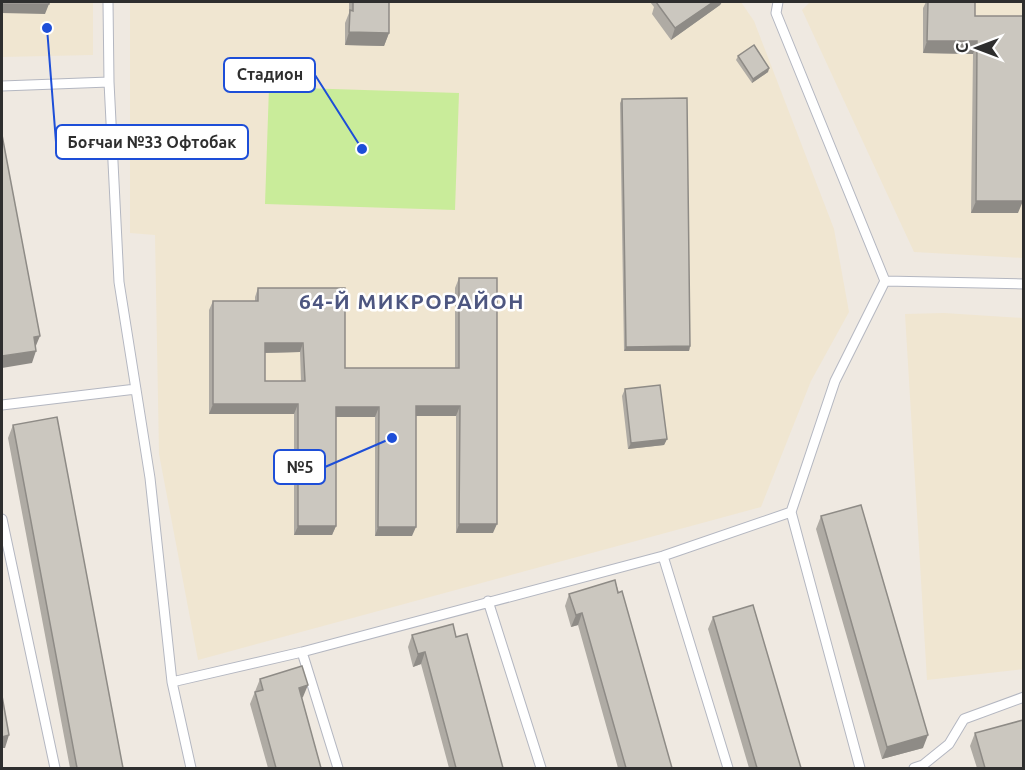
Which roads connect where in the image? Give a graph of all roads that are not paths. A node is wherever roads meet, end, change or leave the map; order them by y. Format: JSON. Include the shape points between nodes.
{"nodes":[{"id":1,"x":108,"y":2,"type":"edge"},
{"id":2,"x":778,"y":2,"type":"edge"},
{"id":3,"x":109,"y":82,"type":"junction"},
{"id":4,"x":2,"y":86,"type":"edge"},
{"id":5,"x":885,"y":281,"type":"junction"},
{"id":6,"x":1023,"y":284,"type":"edge"},
{"id":7,"x":135,"y":388,"type":"junction"},
{"id":8,"x":2,"y":405,"type":"edge"},
{"id":9,"x":791,"y":512,"type":"junction"},
{"id":10,"x":2,"y":519,"type":"edge"},
{"id":11,"x":663,"y":556,"type":"junction"},
{"id":12,"x":488,"y":601,"type":"junction"},
{"id":13,"x":302,"y":652,"type":"junction"},
{"id":14,"x":172,"y":682,"type":"junction"},
{"id":15,"x":1023,"y":697,"type":"edge"},
{"id":16,"x":920,"y":767,"type":"edge"},
{"id":17,"x":55,"y":768,"type":"edge"},
{"id":18,"x":191,"y":768,"type":"edge"},
{"id":19,"x":338,"y":768,"type":"edge"},
{"id":20,"x":541,"y":768,"type":"edge"},
{"id":21,"x":728,"y":768,"type":"edge"},
{"id":22,"x":860,"y":768,"type":"edge"}],
"edges":[{"from":1,"to":3,"type":"lane"},
{"from":2,"to":5,"type":"lane","via":[[776,13]]},
{"from":3,"to":4,"type":"lane"},
{"from":3,"to":7,"type":"lane","via":[[119,282]]},
{"from":5,"to":6,"type":"lane"},
{"from":5,"to":9,"type":"lane","via":[[835,381]]},
{"from":7,"to":8,"type":"lane"},
{"from":7,"to":14,"type":"lane","via":[[150,478]]},
{"from":9,"to":11,"type":"lane"},
{"from":9,"to":22,"type":"lane"},
{"from":10,"to":17,"type":"lane"},
{"from":11,"to":12,"type":"lane"},
{"from":11,"to":21,"type":"lane"},
{"from":12,"to":13,"type":"lane"},
{"from":12,"to":20,"type":"lane"},
{"from":13,"to":14,"type":"lane"},
{"from":13,"to":19,"type":"lane"},
{"from":14,"to":18,"type":"lane"},
{"from":15,"to":16,"type":"lane","via":[[964,719],[949,744]]}]}
